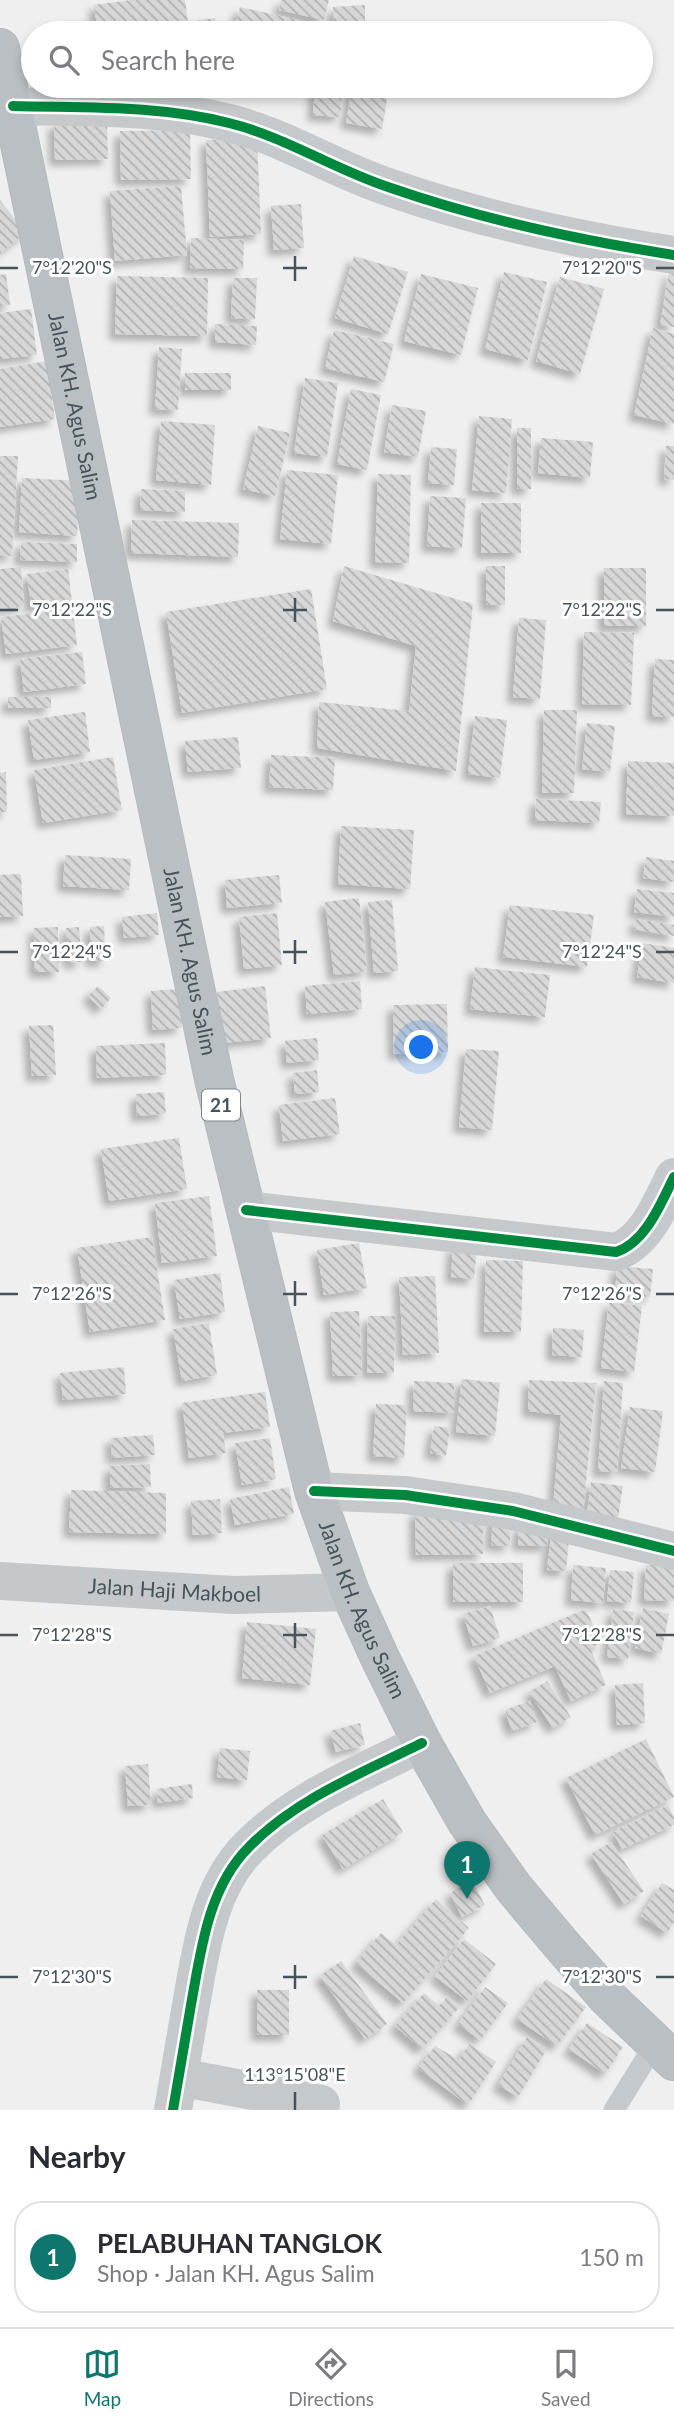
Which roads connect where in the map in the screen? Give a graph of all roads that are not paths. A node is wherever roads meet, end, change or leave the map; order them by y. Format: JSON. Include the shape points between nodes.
{"nodes":[{"id":1,"x":0,"y":48,"type":"edge"},
{"id":2,"x":13,"y":106,"type":"junction"},
{"id":3,"x":674,"y":255,"type":"edge"},
{"id":4,"x":674,"y":1177,"type":"edge"},
{"id":5,"x":246,"y":1210,"type":"junction"},
{"id":6,"x":314,"y":1491,"type":"junction"},
{"id":7,"x":674,"y":1551,"type":"edge"},
{"id":8,"x":0,"y":1581,"type":"edge"},
{"id":9,"x":350,"y":1592,"type":"junction"},
{"id":10,"x":422,"y":1743,"type":"junction"},
{"id":11,"x":664,"y":2053,"type":"edge"},
{"id":12,"x":176,"y":2094,"type":"edge"},
{"id":13,"x":321,"y":2104,"type":"dead end"},
{"id":14,"x":614,"y":2110,"type":"edge"}],
"edges":[{"from":1,"to":2,"type":"highway","name":"Jalan KH. Agus Salim","number":"21"},
{"from":2,"to":3,"type":"street","via":[[144,108],[230,123],[267,134],[388,187],[457,209],[538,231]]},
{"from":2,"to":5,"type":"highway","name":"Jalan KH. Agus Salim","number":"21","via":[[185,943]]},
{"from":4,"to":5,"type":"street","via":[[645,1229],[631,1245],[616,1252]]},
{"from":5,"to":6,"type":"highway","name":"Jalan KH. Agus Salim","number":"21"},
{"from":6,"to":7,"type":"street","via":[[405,1494],[513,1511]]},
{"from":6,"to":9,"type":"highway","name":"Jalan KH. Agus Salim","number":"21"},
{"from":8,"to":9,"type":"main road","name":"Jalan Haji Makboel","via":[[233,1595]]},
{"from":9,"to":10,"type":"highway","name":"Jalan KH. Agus Salim","number":"21"},
{"from":10,"to":11,"type":"highway","name":"Jalan KH. Agus Salim","number":"21","via":[[467,1822],[513,1887],[608,1998]]},
{"from":10,"to":12,"type":"street","via":[[324,1792],[274,1824],[247,1849],[223,1883],[200,1955]]},
{"from":11,"to":14,"type":"lane"},
{"from":12,"to":13,"type":"street"}]}
